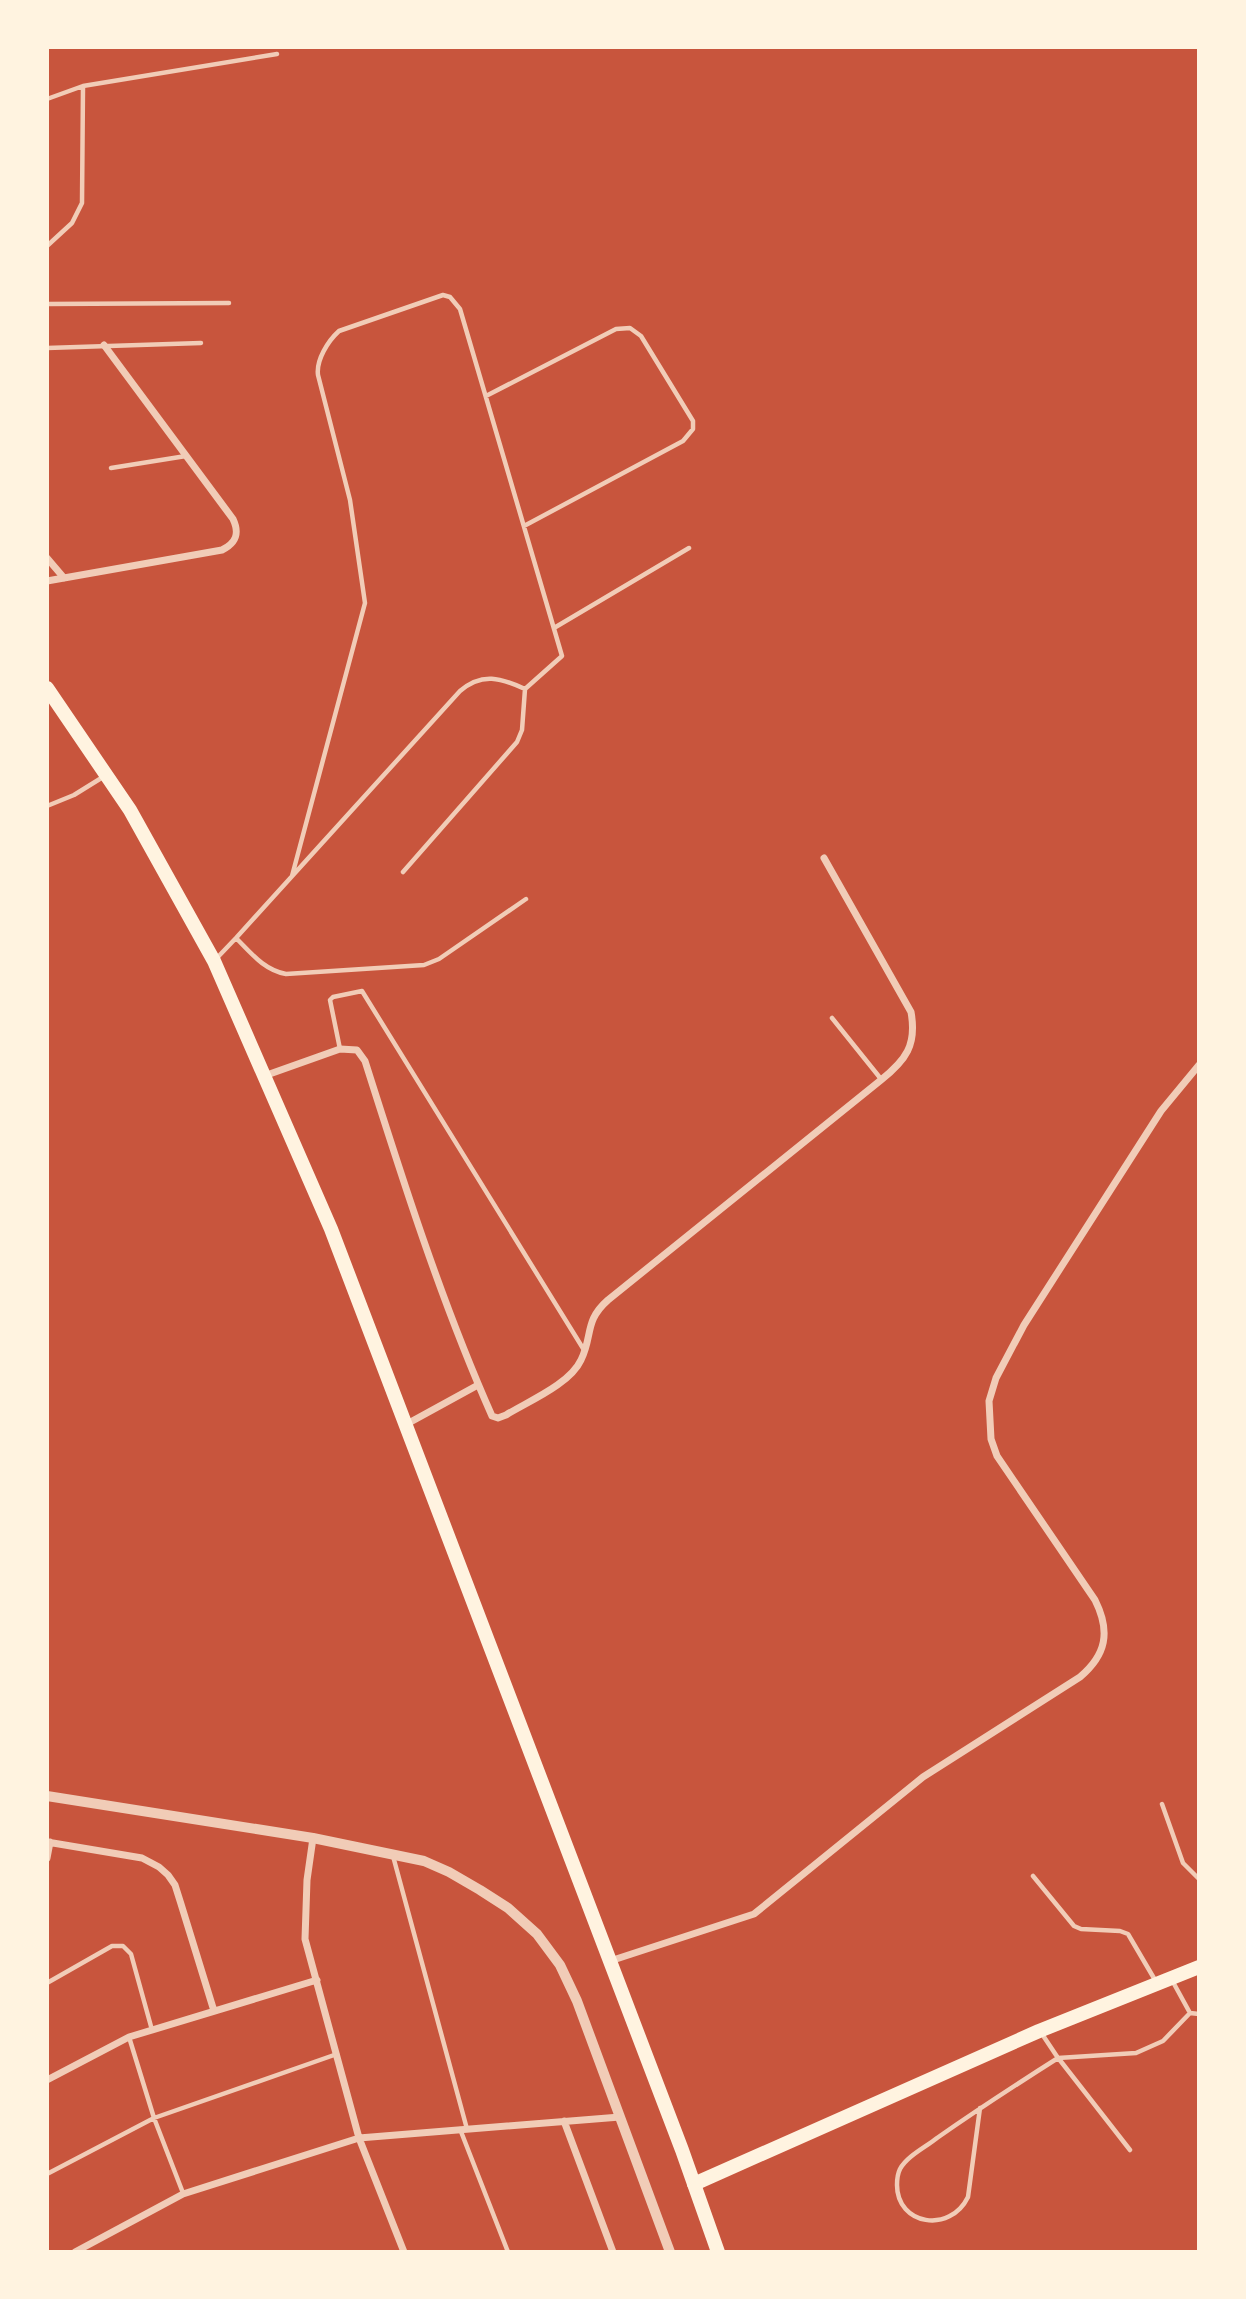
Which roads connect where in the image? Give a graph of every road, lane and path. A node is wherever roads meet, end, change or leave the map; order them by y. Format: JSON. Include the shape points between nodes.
{"nodes":[{"id":1,"x":277,"y":54,"type":"dead end"},
{"id":2,"x":83,"y":86,"type":"junction"},
{"id":3,"x":47,"y":99,"type":"edge"},
{"id":4,"x":47,"y":246,"type":"edge"},
{"id":5,"x":229,"y":303,"type":"dead end"},
{"id":6,"x":47,"y":304,"type":"edge"},
{"id":7,"x":201,"y":343,"type":"dead end"},
{"id":8,"x":104,"y":345,"type":"junction"},
{"id":9,"x":47,"y":348,"type":"edge"},
{"id":10,"x":486,"y":396,"type":"junction"},
{"id":11,"x":187,"y":456,"type":"junction"},
{"id":12,"x":111,"y":468,"type":"dead end"},
{"id":13,"x":524,"y":526,"type":"junction"},
{"id":14,"x":690,"y":548,"type":"dead end"},
{"id":15,"x":47,"y":558,"type":"edge"},
{"id":16,"x":64,"y":578,"type":"junction"},
{"id":17,"x":47,"y":581,"type":"edge"},
{"id":18,"x":554,"y":628,"type":"junction"},
{"id":19,"x":47,"y":688,"type":"edge"},
{"id":20,"x":525,"y":689,"type":"junction"},
{"id":21,"x":107,"y":775,"type":"junction"},
{"id":22,"x":47,"y":806,"type":"edge"},
{"id":23,"x":824,"y":858,"type":"dead end"},
{"id":24,"x":403,"y":872,"type":"dead end"},
{"id":25,"x":292,"y":876,"type":"junction"},
{"id":26,"x":526,"y":899,"type":"dead end"},
{"id":27,"x":236,"y":938,"type":"junction"},
{"id":28,"x":214,"y":961,"type":"junction"},
{"id":29,"x":832,"y":1018,"type":"dead end"},
{"id":30,"x":340,"y":1049,"type":"junction"},
{"id":31,"x":1199,"y":1065,"type":"edge"},
{"id":32,"x":264,"y":1076,"type":"junction"},
{"id":33,"x":881,"y":1080,"type":"junction"},
{"id":34,"x":585,"y":1351,"type":"junction"},
{"id":35,"x":478,"y":1385,"type":"junction"},
{"id":36,"x":405,"y":1425,"type":"junction"},
{"id":37,"x":47,"y":1796,"type":"edge"},
{"id":38,"x":1162,"y":1804,"type":"dead end"},
{"id":39,"x":313,"y":1838,"type":"junction"},
{"id":40,"x":48,"y":1842,"type":"edge"},
{"id":41,"x":392,"y":1853,"type":"junction"},
{"id":42,"x":47,"y":1858,"type":"edge"},
{"id":43,"x":1033,"y":1876,"type":"dead end"},
{"id":44,"x":1199,"y":1879,"type":"edge"},
{"id":45,"x":610,"y":1961,"type":"junction"},
{"id":46,"x":1199,"y":1967,"type":"edge"},
{"id":47,"x":317,"y":1980,"type":"junction"},
{"id":48,"x":1164,"y":1981,"type":"junction"},
{"id":49,"x":47,"y":1983,"type":"edge"},
{"id":50,"x":214,"y":2011,"type":"junction"},
{"id":51,"x":1190,"y":2014,"type":"junction"},
{"id":52,"x":1199,"y":2014,"type":"edge"},
{"id":53,"x":152,"y":2030,"type":"junction"},
{"id":54,"x":1039,"y":2031,"type":"junction"},
{"id":55,"x":129,"y":2037,"type":"junction"},
{"id":56,"x":338,"y":2054,"type":"junction"},
{"id":57,"x":1058,"y":2058,"type":"junction"},
{"id":58,"x":47,"y":2080,"type":"edge"},
{"id":59,"x":980,"y":2108,"type":"junction"},
{"id":60,"x":620,"y":2117,"type":"junction"},
{"id":61,"x":154,"y":2118,"type":"junction"},
{"id":62,"x":564,"y":2121,"type":"junction"},
{"id":63,"x":464,"y":2129,"type":"junction"},
{"id":64,"x":359,"y":2138,"type":"junction"},
{"id":65,"x":1130,"y":2150,"type":"dead end"},
{"id":66,"x":47,"y":2174,"type":"edge"},
{"id":67,"x":694,"y":2184,"type":"junction"},
{"id":68,"x":183,"y":2194,"type":"junction"},
{"id":69,"x":75,"y":2252,"type":"edge"},
{"id":70,"x":404,"y":2252,"type":"edge"},
{"id":71,"x":508,"y":2252,"type":"edge"},
{"id":72,"x":613,"y":2252,"type":"edge"},
{"id":73,"x":670,"y":2252,"type":"edge"},
{"id":74,"x":718,"y":2252,"type":"edge"}],
"edges":[{"from":1,"to":2,"type":"lane"},
{"from":2,"to":3,"type":"lane"},
{"from":2,"to":4,"type":"lane","via":[[83,198],[72,223]]},
{"from":5,"to":6,"type":"lane"},
{"from":7,"to":8,"type":"lane"},
{"from":8,"to":9,"type":"lane"},
{"from":8,"to":11,"type":"street"},
{"from":10,"to":13,"type":"lane"},
{"from":10,"to":13,"type":"lane","via":[[616,329],[630,328],[641,336],[693,421],[693,429],[683,441]]},
{"from":10,"to":25,"type":"lane","via":[[460,309],[443,295],[339,331],[319,360],[317,374],[350,500],[365,603]]},
{"from":11,"to":12,"type":"lane"},
{"from":11,"to":16,"type":"street","via":[[233,519],[236,538],[230,545]]},
{"from":13,"to":18,"type":"lane"},
{"from":14,"to":18,"type":"lane"},
{"from":15,"to":16,"type":"street"},
{"from":16,"to":17,"type":"street"},
{"from":18,"to":20,"type":"lane","via":[[562,656]]},
{"from":19,"to":21,"type":"main road"},
{"from":20,"to":24,"type":"lane","via":[[517,742]]},
{"from":20,"to":25,"type":"lane","via":[[487,677],[468,684]]},
{"from":21,"to":22,"type":"lane"},
{"from":21,"to":28,"type":"main road"},
{"from":23,"to":33,"type":"street","via":[[911,1012],[909,1049]]},
{"from":25,"to":27,"type":"lane"},
{"from":26,"to":27,"type":"lane","via":[[424,965],[286,974],[262,964]]},
{"from":27,"to":28,"type":"lane"},
{"from":28,"to":32,"type":"main road"},
{"from":29,"to":33,"type":"lane"},
{"from":30,"to":32,"type":"street"},
{"from":30,"to":34,"type":"lane","via":[[330,1000],[362,991]]},
{"from":30,"to":35,"type":"street","via":[[357,1050],[365,1061],[417,1222]]},
{"from":31,"to":45,"type":"street","via":[[1161,1111],[1024,1325],[990,1395],[991,1439],[997,1456],[1102,1614],[1104,1642],[1099,1656],[1080,1678],[923,1777],[754,1914]]},
{"from":32,"to":36,"type":"main road","via":[[331,1229]]},
{"from":33,"to":34,"type":"street","via":[[607,1300],[592,1320]]},
{"from":34,"to":35,"type":"street","via":[[569,1376],[498,1418],[492,1416]]},
{"from":35,"to":36,"type":"street"},
{"from":36,"to":45,"type":"main road"},
{"from":37,"to":39,"type":"street"},
{"from":38,"to":44,"type":"lane","via":[[1182,1863]]},
{"from":39,"to":41,"type":"street"},
{"from":39,"to":47,"type":"street","via":[[305,1934]]},
{"from":40,"to":42,"type":"street"},
{"from":40,"to":50,"type":"street","via":[[142,1858],[168,1875]]},
{"from":41,"to":60,"type":"street","via":[[424,1861],[460,1878],[508,1908],[537,1934],[560,1965],[577,2001]]},
{"from":41,"to":63,"type":"lane"},
{"from":43,"to":48,"type":"lane","via":[[1073,1926],[1128,1934]]},
{"from":45,"to":67,"type":"main road"},
{"from":46,"to":48,"type":"main road"},
{"from":47,"to":50,"type":"street"},
{"from":47,"to":56,"type":"street"},
{"from":48,"to":51,"type":"lane"},
{"from":48,"to":54,"type":"main road"},
{"from":49,"to":53,"type":"lane","via":[[112,1946],[123,1946],[131,1954]]},
{"from":50,"to":53,"type":"street"},
{"from":51,"to":52,"type":"lane"},
{"from":51,"to":57,"type":"lane","via":[[1163,2041],[1136,2053]]},
{"from":53,"to":55,"type":"street"},
{"from":54,"to":57,"type":"lane"},
{"from":54,"to":67,"type":"main road"},
{"from":55,"to":58,"type":"street"},
{"from":55,"to":61,"type":"lane"},
{"from":56,"to":61,"type":"lane"},
{"from":56,"to":64,"type":"street"},
{"from":57,"to":59,"type":"lane"},
{"from":57,"to":65,"type":"lane"},
{"from":59,"to":59,"type":"lane","via":[[901,2168],[898,2192],[912,2214],[935,2221],[947,2219],[964,2206]]},
{"from":60,"to":62,"type":"street"},
{"from":60,"to":73,"type":"street"},
{"from":61,"to":66,"type":"lane"},
{"from":61,"to":68,"type":"lane"},
{"from":62,"to":63,"type":"street"},
{"from":62,"to":72,"type":"street"},
{"from":63,"to":64,"type":"street"},
{"from":63,"to":71,"type":"lane"},
{"from":64,"to":68,"type":"street"},
{"from":64,"to":70,"type":"street"},
{"from":67,"to":74,"type":"main road"},
{"from":68,"to":69,"type":"street"}]}
